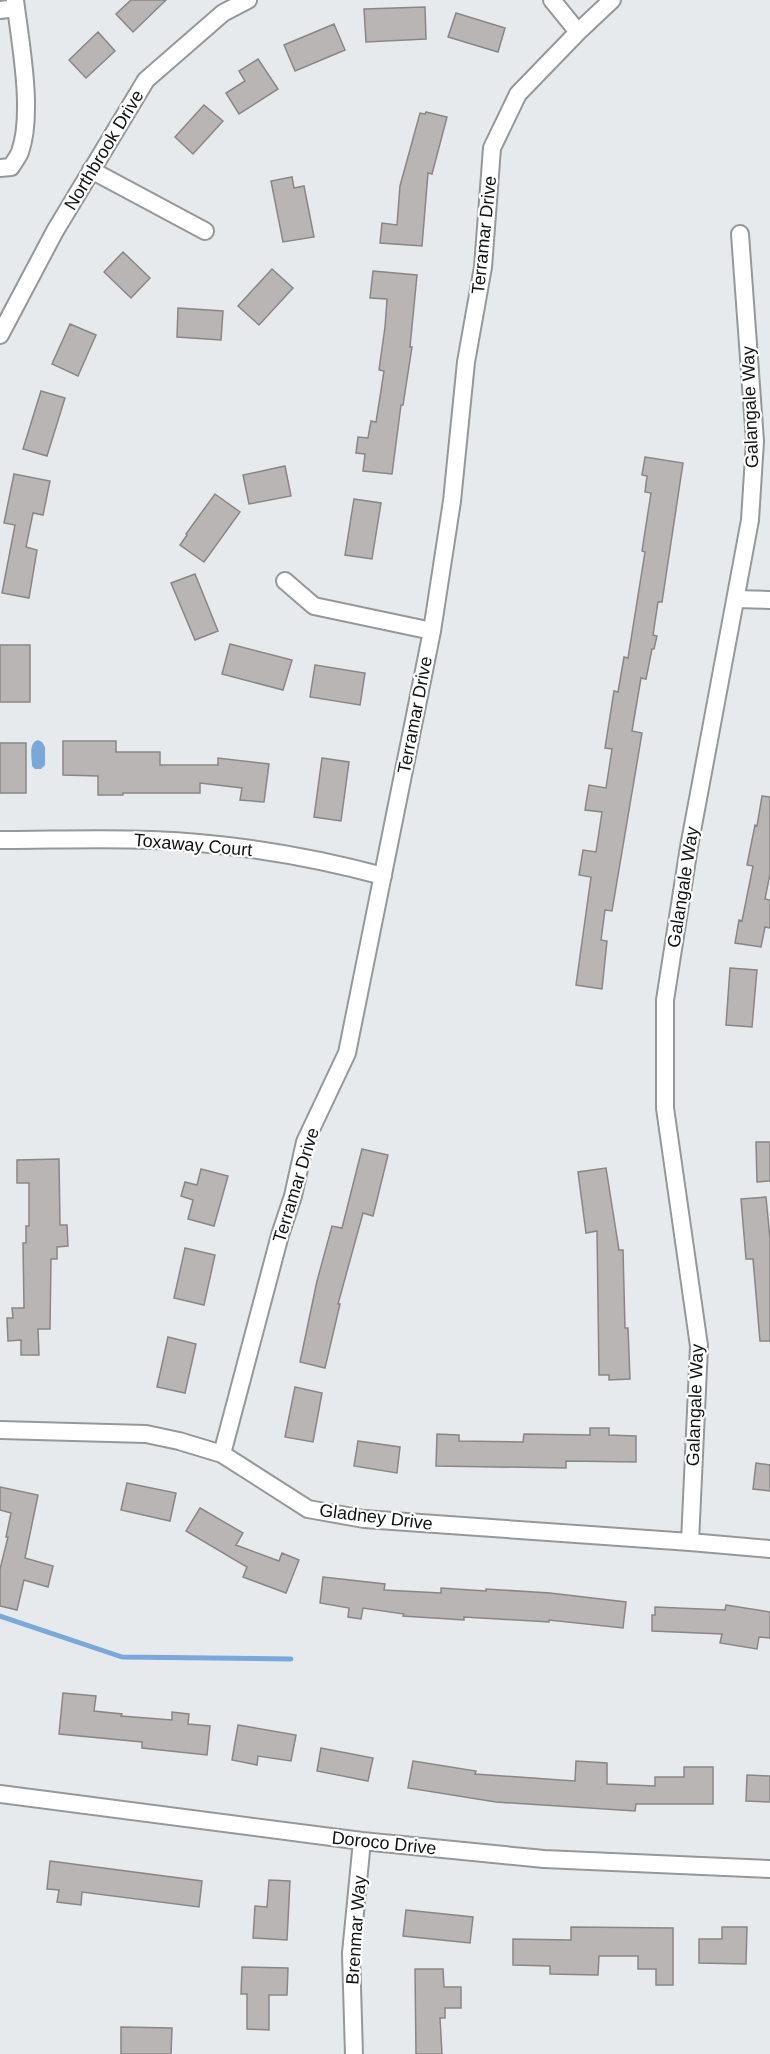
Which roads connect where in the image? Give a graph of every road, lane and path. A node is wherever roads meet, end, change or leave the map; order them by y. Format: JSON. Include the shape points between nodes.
{"nodes":[{"id":1,"x":248,"y":0,"type":"edge"},
{"id":2,"x":552,"y":0,"type":"edge"},
{"id":3,"x":612,"y":0,"type":"edge"},
{"id":4,"x":10,"y":6,"type":"edge"},
{"id":5,"x":578,"y":32,"type":"junction"},
{"id":6,"x":0,"y":168,"type":"edge"},
{"id":7,"x":91,"y":170,"type":"junction"},
{"id":8,"x":205,"y":231,"type":"dead end"},
{"id":9,"x":740,"y":234,"type":"dead end"},
{"id":10,"x":0,"y":335,"type":"edge"},
{"id":11,"x":285,"y":581,"type":"dead end"},
{"id":12,"x":736,"y":599,"type":"junction"},
{"id":13,"x":770,"y":600,"type":"edge"},
{"id":14,"x":432,"y":631,"type":"junction"},
{"id":15,"x":0,"y":840,"type":"edge"},
{"id":16,"x":383,"y":876,"type":"junction"},
{"id":17,"x":0,"y":1430,"type":"edge"},
{"id":18,"x":222,"y":1454,"type":"junction"},
{"id":19,"x":690,"y":1542,"type":"junction"},
{"id":20,"x":770,"y":1550,"type":"edge"},
{"id":21,"x":0,"y":1794,"type":"edge"},
{"id":22,"x":362,"y":1841,"type":"junction"},
{"id":23,"x":770,"y":1869,"type":"edge"},
{"id":24,"x":354,"y":2054,"type":"edge"}],
"edges":[{"from":1,"to":7,"type":"street","name":"Northbrook Drive","via":[[223,13],[146,80]]},
{"from":2,"to":5,"type":"street"},
{"from":3,"to":5,"type":"street","name":"Terramar Drive"},
{"from":4,"to":6,"type":"street","via":[[25,78],[25,135],[20,154],[10,167]]},
{"from":5,"to":14,"type":"street","name":"Terramar Drive","via":[[518,94],[492,148],[483,267],[466,362],[452,501]]},
{"from":7,"to":8,"type":"street"},
{"from":7,"to":10,"type":"street","name":"Northbrook Drive"},
{"from":9,"to":12,"type":"street","name":"Galangale Way","via":[[755,441],[750,520]]},
{"from":11,"to":14,"type":"street","via":[[314,606]]},
{"from":12,"to":13,"type":"street"},
{"from":12,"to":19,"type":"street","name":"Galangale Way","via":[[689,847],[665,1000],[665,1108],[699,1346]]},
{"from":14,"to":16,"type":"street","name":"Terramar Drive"},
{"from":15,"to":16,"type":"street","name":"Toxaway Court","via":[[190,842],[342,865]]},
{"from":16,"to":18,"type":"street","name":"Terramar Drive","via":[[347,1053],[305,1143]]},
{"from":17,"to":18,"type":"street","name":"Gladney Drive","via":[[146,1434]]},
{"from":18,"to":19,"type":"street","name":"Gladney Drive","via":[[308,1509],[364,1519]]},
{"from":19,"to":20,"type":"street","name":"Gladney Drive"},
{"from":21,"to":22,"type":"street","name":"Doroco Drive"},
{"from":22,"to":23,"type":"street","name":"Doroco Drive","via":[[544,1859]]},
{"from":22,"to":24,"type":"street","name":"Brenmar Way","via":[[351,1953]]}]}
